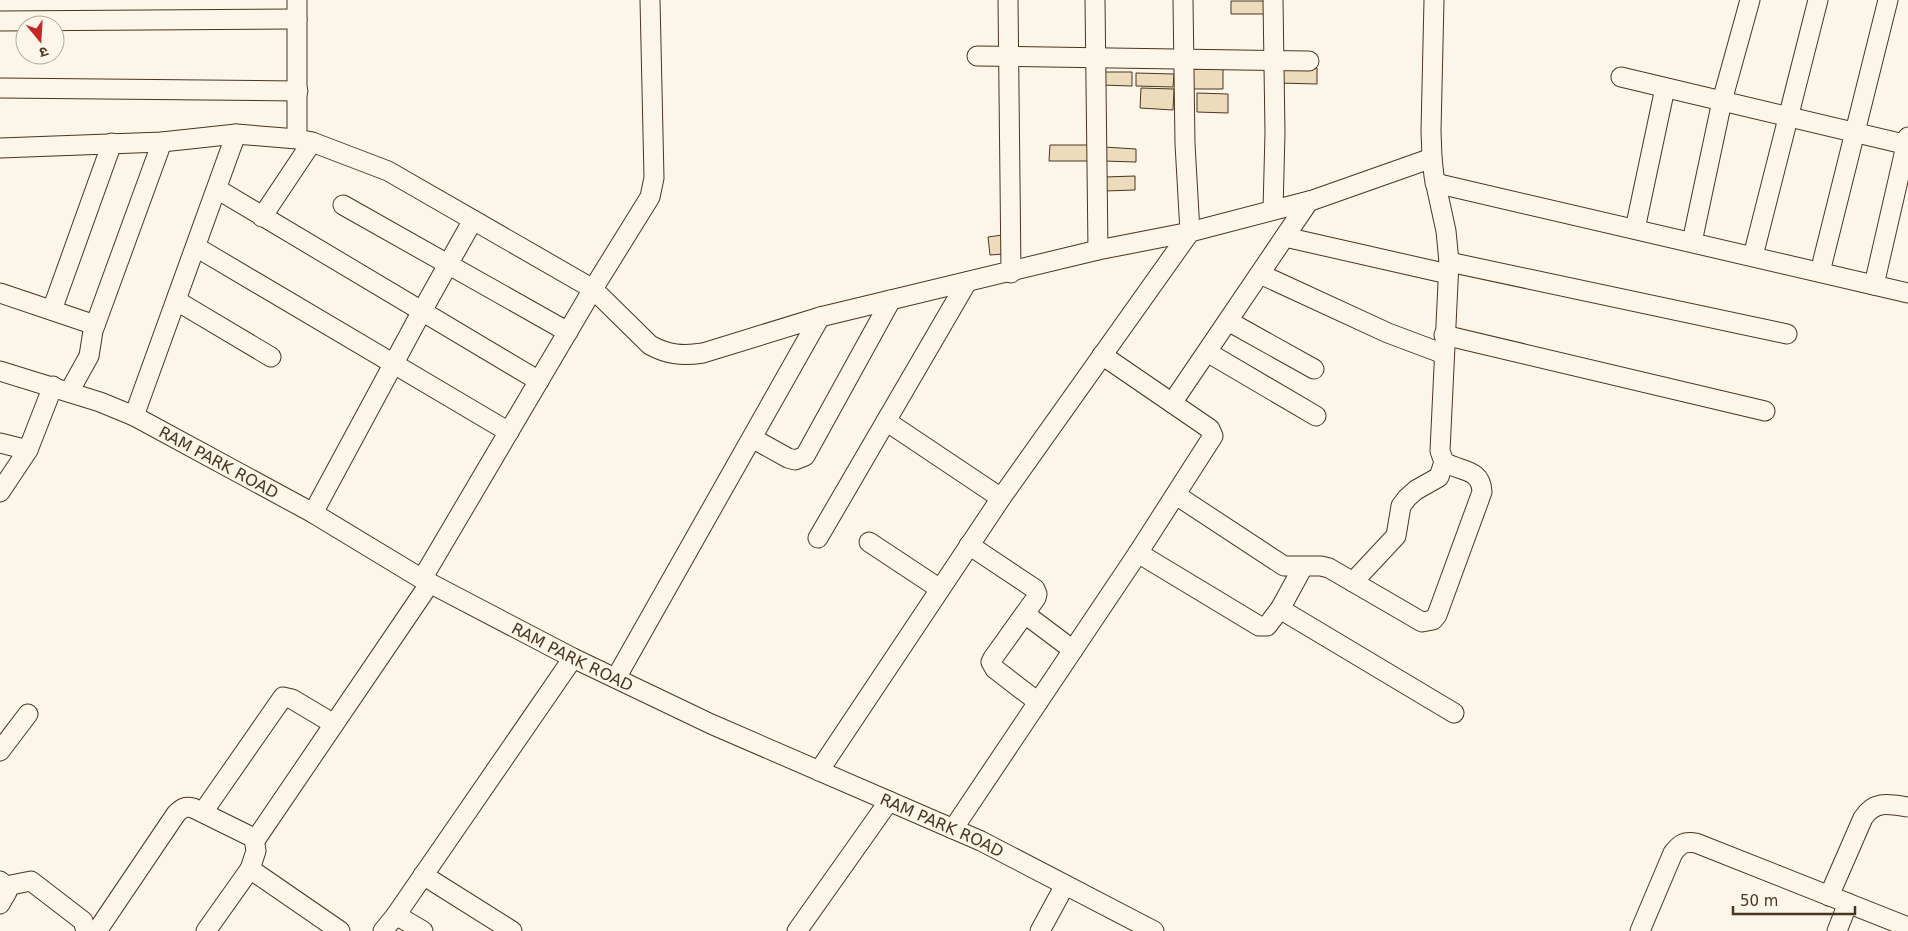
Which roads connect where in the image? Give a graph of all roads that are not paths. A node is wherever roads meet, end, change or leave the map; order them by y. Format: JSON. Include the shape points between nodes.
{"nodes":[{"id":1,"x":297,"y":0,"type":"edge"},
{"id":2,"x":650,"y":0,"type":"edge"},
{"id":3,"x":1008,"y":0,"type":"edge"},
{"id":4,"x":1094,"y":0,"type":"edge"},
{"id":5,"x":1183,"y":0,"type":"edge"},
{"id":6,"x":1273,"y":0,"type":"edge"},
{"id":7,"x":1434,"y":0,"type":"edge"},
{"id":8,"x":1750,"y":0,"type":"edge"},
{"id":9,"x":1818,"y":0,"type":"edge"},
{"id":10,"x":1888,"y":0,"type":"edge"},
{"id":11,"x":296,"y":19,"type":"junction"},
{"id":12,"x":0,"y":21,"type":"edge"},
{"id":13,"x":977,"y":56,"type":"dead end"},
{"id":14,"x":1009,"y":57,"type":"junction"},
{"id":15,"x":1096,"y":58,"type":"junction"},
{"id":16,"x":1184,"y":59,"type":"junction"},
{"id":17,"x":1273,"y":60,"type":"junction"},
{"id":18,"x":1309,"y":60,"type":"dead end"},
{"id":19,"x":1621,"y":77,"type":"dead end"},
{"id":20,"x":0,"y":88,"type":"edge"},
{"id":21,"x":1665,"y":88,"type":"junction"},
{"id":22,"x":298,"y":91,"type":"junction"},
{"id":23,"x":1722,"y":101,"type":"junction"},
{"id":24,"x":1787,"y":116,"type":"junction"},
{"id":25,"x":1854,"y":132,"type":"junction"},
{"id":26,"x":236,"y":134,"type":"junction"},
{"id":27,"x":305,"y":141,"type":"junction"},
{"id":28,"x":162,"y":142,"type":"junction"},
{"id":29,"x":1907,"y":142,"type":"edge"},
{"id":30,"x":112,"y":143,"type":"junction"},
{"id":31,"x":0,"y":148,"type":"edge"},
{"id":32,"x":1432,"y":158,"type":"junction"},
{"id":33,"x":1435,"y":182,"type":"junction"},
{"id":34,"x":218,"y":189,"type":"junction"},
{"id":35,"x":1309,"y":201,"type":"junction"},
{"id":36,"x":343,"y":205,"type":"dead end"},
{"id":37,"x":1273,"y":210,"type":"junction"},
{"id":38,"x":262,"y":217,"type":"junction"},
{"id":39,"x":473,"y":220,"type":"junction"},
{"id":40,"x":1635,"y":229,"type":"junction"},
{"id":41,"x":1190,"y":232,"type":"junction"},
{"id":42,"x":1285,"y":237,"type":"junction"},
{"id":43,"x":1692,"y":242,"type":"junction"},
{"id":44,"x":196,"y":247,"type":"junction"},
{"id":45,"x":1098,"y":250,"type":"junction"},
{"id":46,"x":1753,"y":256,"type":"junction"},
{"id":47,"x":448,"y":265,"type":"junction"},
{"id":48,"x":1449,"y":268,"type":"junction"},
{"id":49,"x":1820,"y":272,"type":"junction"},
{"id":50,"x":1011,"y":273,"type":"junction"},
{"id":51,"x":1260,"y":274,"type":"junction"},
{"id":52,"x":967,"y":282,"type":"junction"},
{"id":53,"x":1874,"y":285,"type":"junction"},
{"id":54,"x":593,"y":289,"type":"junction"},
{"id":55,"x":0,"y":293,"type":"edge"},
{"id":56,"x":1908,"y":293,"type":"edge"},
{"id":57,"x":891,"y":300,"type":"junction"},
{"id":58,"x":177,"y":301,"type":"junction"},
{"id":59,"x":52,"y":310,"type":"junction"},
{"id":60,"x":422,"y":311,"type":"junction"},
{"id":61,"x":820,"y":318,"type":"junction"},
{"id":62,"x":1228,"y":321,"type":"junction"},
{"id":63,"x":95,"y":325,"type":"junction"},
{"id":64,"x":568,"y":332,"type":"junction"},
{"id":65,"x":1787,"y":334,"type":"dead end"},
{"id":66,"x":1444,"y":335,"type":"junction"},
{"id":67,"x":1207,"y":352,"type":"junction"},
{"id":68,"x":1444,"y":354,"type":"junction"},
{"id":69,"x":1102,"y":355,"type":"junction"},
{"id":70,"x":271,"y":357,"type":"dead end"},
{"id":71,"x":393,"y":364,"type":"junction"},
{"id":72,"x":1314,"y":369,"type":"dead end"},
{"id":73,"x":0,"y":371,"type":"edge"},
{"id":74,"x":539,"y":381,"type":"junction"},
{"id":75,"x":61,"y":389,"type":"junction"},
{"id":76,"x":1172,"y":403,"type":"junction"},
{"id":77,"x":1765,"y":411,"type":"dead end"},
{"id":78,"x":134,"y":416,"type":"junction"},
{"id":79,"x":1316,"y":416,"type":"dead end"},
{"id":80,"x":886,"y":421,"type":"junction"},
{"id":81,"x":509,"y":432,"type":"junction"},
{"id":82,"x":752,"y":438,"type":"junction"},
{"id":83,"x":0,"y":443,"type":"edge"},
{"id":84,"x":28,"y":450,"type":"junction"},
{"id":85,"x":1444,"y":462,"type":"junction"},
{"id":86,"x":0,"y":492,"type":"edge"},
{"id":87,"x":1176,"y":495,"type":"junction"},
{"id":88,"x":1001,"y":498,"type":"junction"},
{"id":89,"x":313,"y":513,"type":"junction"},
{"id":90,"x":818,"y":538,"type":"dead end"},
{"id":91,"x":869,"y":542,"type":"dead end"},
{"id":92,"x":969,"y":545,"type":"junction"},
{"id":93,"x":1138,"y":553,"type":"junction"},
{"id":94,"x":1302,"y":567,"type":"junction"},
{"id":95,"x":426,"y":581,"type":"junction"},
{"id":96,"x":1353,"y":582,"type":"junction"},
{"id":97,"x":940,"y":589,"type":"junction"},
{"id":98,"x":1280,"y":609,"type":"junction"},
{"id":99,"x":1025,"y":614,"type":"junction"},
{"id":100,"x":1073,"y":650,"type":"junction"},
{"id":101,"x":573,"y":658,"type":"junction"},
{"id":102,"x":616,"y":678,"type":"junction"},
{"id":103,"x":1038,"y":702,"type":"junction"},
{"id":104,"x":1454,"y":713,"type":"dead end"},
{"id":105,"x":28,"y":714,"type":"dead end"},
{"id":106,"x":334,"y":724,"type":"junction"},
{"id":107,"x":0,"y":751,"type":"edge"},
{"id":108,"x":819,"y":771,"type":"junction"},
{"id":109,"x":889,"y":800,"type":"junction"},
{"id":110,"x":1908,"y":807,"type":"edge"},
{"id":111,"x":202,"y":812,"type":"junction"},
{"id":112,"x":953,"y":829,"type":"junction"},
{"id":113,"x":254,"y":838,"type":"junction"},
{"id":114,"x":250,"y":869,"type":"junction"},
{"id":115,"x":423,"y":875,"type":"junction"},
{"id":116,"x":1065,"y":885,"type":"junction"},
{"id":117,"x":2,"y":891,"type":"edge"},
{"id":118,"x":1829,"y":896,"type":"junction"},
{"id":119,"x":1848,"y":903,"type":"junction"},
{"id":120,"x":396,"y":915,"type":"junction"},
{"id":121,"x":1908,"y":927,"type":"edge"},
{"id":122,"x":86,"y":931,"type":"edge"},
{"id":123,"x":97,"y":931,"type":"edge"},
{"id":124,"x":206,"y":931,"type":"edge"},
{"id":125,"x":340,"y":931,"type":"edge"},
{"id":126,"x":383,"y":931,"type":"edge"},
{"id":127,"x":423,"y":931,"type":"edge"},
{"id":128,"x":512,"y":931,"type":"edge"},
{"id":129,"x":797,"y":931,"type":"edge"},
{"id":130,"x":1040,"y":931,"type":"edge"},
{"id":131,"x":1154,"y":931,"type":"edge"},
{"id":132,"x":1640,"y":931,"type":"edge"},
{"id":133,"x":1837,"y":931,"type":"edge"}],
"edges":[{"from":1,"to":11,"type":"street"},
{"from":2,"to":54,"type":"street","via":[[654,178],[650,197]]},
{"from":3,"to":14,"type":"street"},
{"from":4,"to":15,"type":"street"},
{"from":5,"to":16,"type":"street"},
{"from":6,"to":17,"type":"street"},
{"from":7,"to":32,"type":"street"},
{"from":8,"to":23,"type":"street"},
{"from":9,"to":24,"type":"street"},
{"from":10,"to":25,"type":"street"},
{"from":11,"to":12,"type":"street"},
{"from":11,"to":22,"type":"street"},
{"from":13,"to":14,"type":"street"},
{"from":14,"to":15,"type":"street"},
{"from":14,"to":50,"type":"street"},
{"from":15,"to":16,"type":"street"},
{"from":15,"to":45,"type":"street"},
{"from":16,"to":17,"type":"street"},
{"from":16,"to":41,"type":"street"},
{"from":17,"to":18,"type":"street"},
{"from":17,"to":37,"type":"street"},
{"from":19,"to":21,"type":"street"},
{"from":20,"to":22,"type":"street"},
{"from":21,"to":23,"type":"street"},
{"from":21,"to":40,"type":"street"},
{"from":22,"to":27,"type":"street"},
{"from":23,"to":24,"type":"street"},
{"from":23,"to":43,"type":"street"},
{"from":24,"to":25,"type":"street"},
{"from":24,"to":46,"type":"street"},
{"from":25,"to":29,"type":"street"},
{"from":25,"to":49,"type":"street"},
{"from":26,"to":27,"type":"street"},
{"from":26,"to":28,"type":"street"},
{"from":26,"to":34,"type":"street"},
{"from":27,"to":38,"type":"street"},
{"from":27,"to":39,"type":"street","via":[[388,171]]},
{"from":28,"to":30,"type":"street"},
{"from":28,"to":63,"type":"street"},
{"from":29,"to":53,"type":"street"},
{"from":30,"to":31,"type":"street"},
{"from":30,"to":59,"type":"street"},
{"from":32,"to":33,"type":"street"},
{"from":32,"to":35,"type":"street"},
{"from":33,"to":40,"type":"street"},
{"from":33,"to":48,"type":"street","via":[[1446,231]]},
{"from":34,"to":38,"type":"street"},
{"from":34,"to":44,"type":"street"},
{"from":35,"to":37,"type":"street"},
{"from":35,"to":42,"type":"street"},
{"from":36,"to":47,"type":"street"},
{"from":37,"to":41,"type":"street"},
{"from":38,"to":60,"type":"street"},
{"from":39,"to":47,"type":"street"},
{"from":39,"to":54,"type":"street"},
{"from":40,"to":43,"type":"street"},
{"from":41,"to":45,"type":"street"},
{"from":41,"to":69,"type":"street"},
{"from":42,"to":48,"type":"street"},
{"from":42,"to":51,"type":"street"},
{"from":43,"to":46,"type":"street"},
{"from":44,"to":58,"type":"street"},
{"from":44,"to":71,"type":"street"},
{"from":45,"to":50,"type":"street"},
{"from":46,"to":49,"type":"street"},
{"from":47,"to":60,"type":"street"},
{"from":47,"to":64,"type":"street"},
{"from":48,"to":65,"type":"street"},
{"from":48,"to":66,"type":"street"},
{"from":49,"to":53,"type":"street"},
{"from":50,"to":52,"type":"street"},
{"from":51,"to":62,"type":"street"},
{"from":51,"to":68,"type":"street","via":[[1388,333]]},
{"from":52,"to":57,"type":"street"},
{"from":52,"to":80,"type":"street"},
{"from":53,"to":56,"type":"street"},
{"from":54,"to":61,"type":"street","via":[[650,345],[674,354],[703,353]]},
{"from":54,"to":64,"type":"street"},
{"from":55,"to":59,"type":"street"},
{"from":57,"to":61,"type":"street"},
{"from":57,"to":82,"type":"street","via":[[805,456],[794,460],[788,458]]},
{"from":58,"to":70,"type":"street"},
{"from":58,"to":78,"type":"street"},
{"from":59,"to":63,"type":"street"},
{"from":60,"to":71,"type":"street"},
{"from":60,"to":74,"type":"street"},
{"from":61,"to":82,"type":"street"},
{"from":62,"to":67,"type":"street"},
{"from":62,"to":72,"type":"street"},
{"from":63,"to":75,"type":"street","via":[[89,356]]},
{"from":64,"to":74,"type":"street"},
{"from":66,"to":68,"type":"street"},
{"from":66,"to":77,"type":"street"},
{"from":67,"to":76,"type":"street"},
{"from":67,"to":79,"type":"street"},
{"from":68,"to":85,"type":"street","via":[[1440,451]]},
{"from":69,"to":76,"type":"street"},
{"from":69,"to":88,"type":"street"},
{"from":71,"to":81,"type":"street"},
{"from":71,"to":89,"type":"street"},
{"from":73,"to":75,"type":"street","name":"RAM PARK ROAD"},
{"from":74,"to":81,"type":"street"},
{"from":75,"to":78,"type":"street","name":"RAM PARK ROAD"},
{"from":75,"to":84,"type":"street"},
{"from":76,"to":87,"type":"street","via":[[1210,429],[1213,436]]},
{"from":78,"to":89,"type":"street","name":"RAM PARK ROAD"},
{"from":80,"to":88,"type":"street"},
{"from":80,"to":90,"type":"street"},
{"from":81,"to":95,"type":"street"},
{"from":82,"to":102,"type":"street"},
{"from":83,"to":84,"type":"street"},
{"from":84,"to":86,"type":"street"},
{"from":85,"to":96,"type":"street","via":[[1439,477],[1407,498],[1401,506],[1396,536]]},
{"from":85,"to":96,"type":"street","via":[[1472,473],[1482,484],[1482,492],[1437,616],[1422,622]]},
{"from":87,"to":93,"type":"street"},
{"from":87,"to":94,"type":"street","via":[[1277,562],[1284,566]]},
{"from":88,"to":92,"type":"street"},
{"from":89,"to":95,"type":"street","name":"RAM PARK ROAD"},
{"from":91,"to":97,"type":"street"},
{"from":92,"to":97,"type":"street"},
{"from":92,"to":99,"type":"street","via":[[1036,589],[1036,598]]},
{"from":93,"to":98,"type":"street","via":[[1259,626],[1267,626]]},
{"from":93,"to":100,"type":"street"},
{"from":94,"to":96,"type":"street","via":[[1330,568]]},
{"from":94,"to":98,"type":"street"},
{"from":95,"to":101,"type":"street","name":"RAM PARK ROAD"},
{"from":95,"to":106,"type":"street"},
{"from":97,"to":108,"type":"street"},
{"from":98,"to":104,"type":"street"},
{"from":99,"to":100,"type":"street"},
{"from":99,"to":103,"type":"street","via":[[992,658],[992,666]]},
{"from":100,"to":103,"type":"street"},
{"from":101,"to":102,"type":"street","name":"RAM PARK ROAD"},
{"from":101,"to":115,"type":"street"},
{"from":102,"to":108,"type":"street","name":"RAM PARK ROAD"},
{"from":103,"to":112,"type":"street"},
{"from":105,"to":107,"type":"street"},
{"from":106,"to":111,"type":"street","via":[[283,697]]},
{"from":106,"to":113,"type":"street"},
{"from":108,"to":109,"type":"street","name":"RAM PARK ROAD"},
{"from":109,"to":112,"type":"street","name":"RAM PARK ROAD"},
{"from":109,"to":129,"type":"street"},
{"from":110,"to":118,"type":"street","via":[[1880,804],[1869,810]]},
{"from":111,"to":113,"type":"street"},
{"from":111,"to":123,"type":"street","via":[[188,806],[176,814]]},
{"from":112,"to":116,"type":"street","name":"RAM PARK ROAD"},
{"from":113,"to":114,"type":"street","via":[[256,851]]},
{"from":114,"to":124,"type":"street"},
{"from":114,"to":125,"type":"street"},
{"from":115,"to":120,"type":"street"},
{"from":115,"to":128,"type":"street"},
{"from":116,"to":130,"type":"street"},
{"from":116,"to":131,"type":"street","name":"RAM PARK ROAD"},
{"from":117,"to":122,"type":"street","via":[[32,882],[83,921]]},
{"from":118,"to":119,"type":"street"},
{"from":118,"to":132,"type":"street","via":[[1687,842],[1679,845],[1673,854]]},
{"from":119,"to":121,"type":"street"},
{"from":119,"to":133,"type":"street"},
{"from":120,"to":126,"type":"street"},
{"from":120,"to":127,"type":"street"}]}
